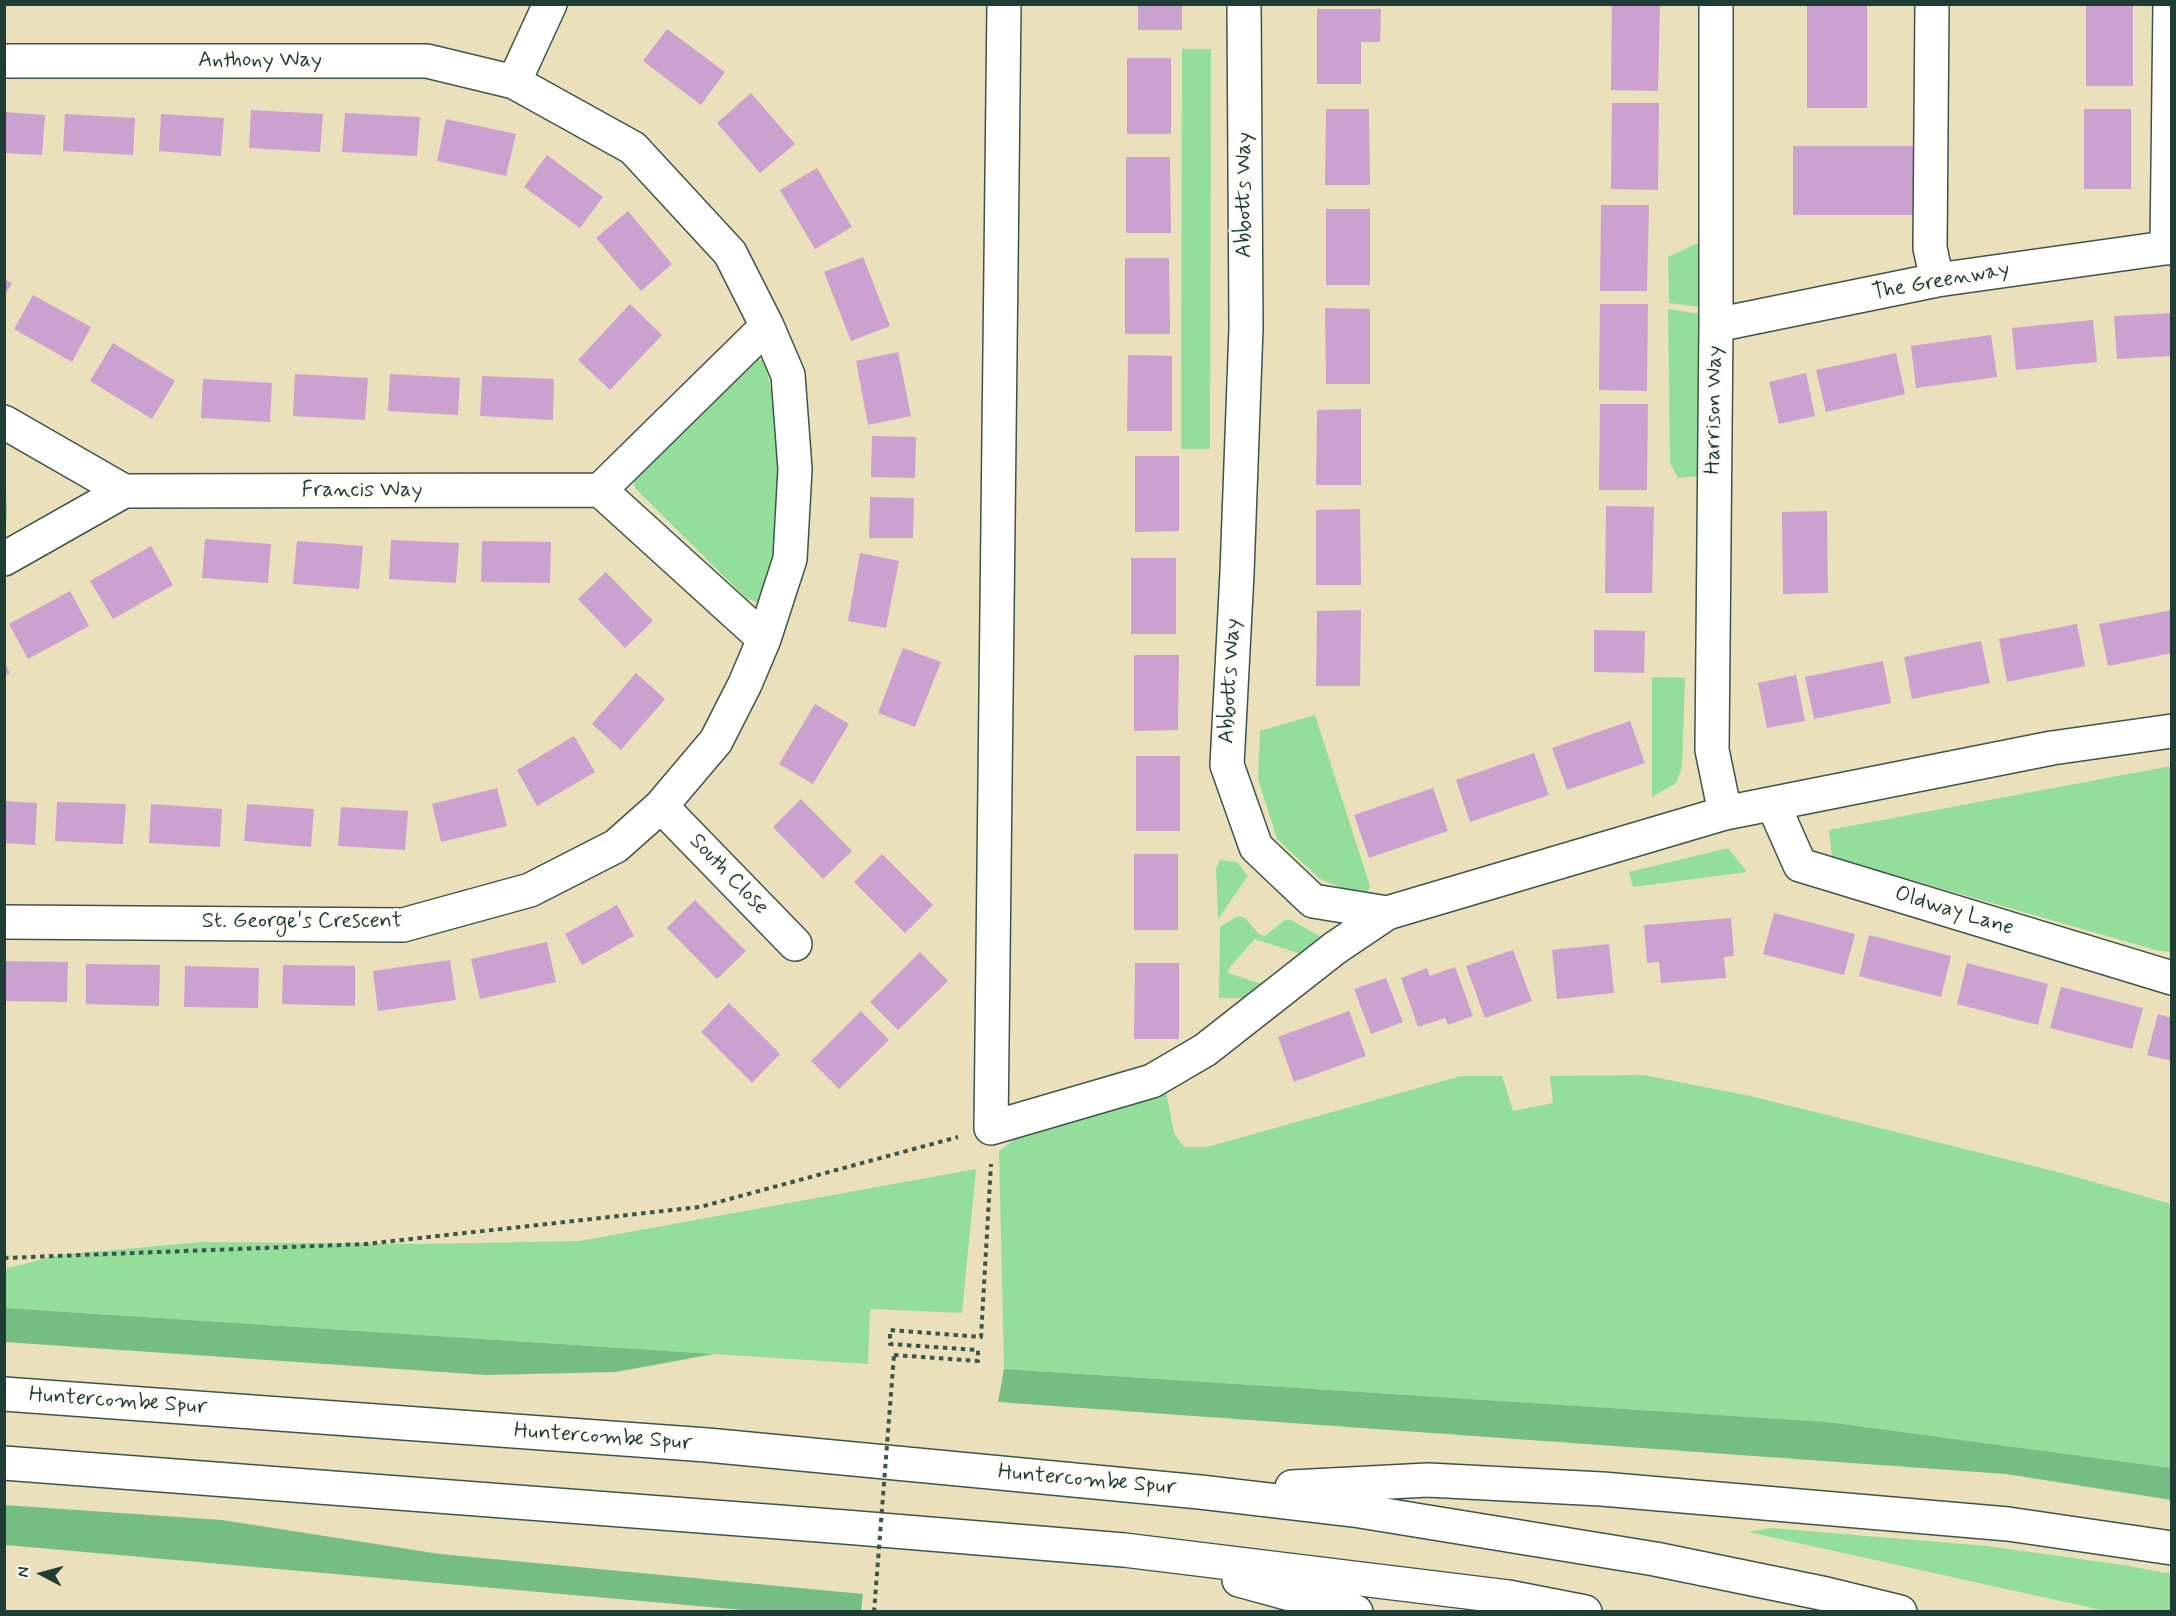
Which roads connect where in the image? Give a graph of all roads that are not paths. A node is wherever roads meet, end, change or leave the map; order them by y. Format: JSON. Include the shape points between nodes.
{"nodes":[{"id":1,"x":550,"y":4,"type":"edge"},
{"id":2,"x":1004,"y":4,"type":"edge"},
{"id":3,"x":1244,"y":4,"type":"edge"},
{"id":4,"x":1716,"y":4,"type":"edge"},
{"id":5,"x":1932,"y":4,"type":"edge"},
{"id":6,"x":2170,"y":4,"type":"edge"},
{"id":7,"x":4,"y":62,"type":"edge"},
{"id":8,"x":513,"y":82,"type":"junction"},
{"id":9,"x":2169,"y":247,"type":"edge"},
{"id":10,"x":1937,"y":280,"type":"junction"},
{"id":11,"x":1716,"y":325,"type":"junction"},
{"id":12,"x":767,"y":326,"type":"junction"},
{"id":13,"x":4,"y":422,"type":"edge"},
{"id":14,"x":600,"y":490,"type":"junction"},
{"id":15,"x":124,"y":491,"type":"junction"},
{"id":16,"x":4,"y":559,"type":"edge"},
{"id":17,"x":764,"y":639,"type":"junction"},
{"id":18,"x":2172,"y":731,"type":"edge"},
{"id":19,"x":1773,"y":804,"type":"junction"},
{"id":20,"x":661,"y":806,"type":"junction"},
{"id":21,"x":1725,"y":813,"type":"junction"},
{"id":22,"x":1387,"y":913,"type":"junction"},
{"id":23,"x":4,"y":922,"type":"edge"},
{"id":24,"x":795,"y":944,"type":"dead end"},
{"id":25,"x":2172,"y":978,"type":"edge"},
{"id":26,"x":4,"y":1394,"type":"edge"},
{"id":27,"x":4,"y":1463,"type":"edge"},
{"id":28,"x":1200,"y":1492,"type":"junction"},
{"id":29,"x":2172,"y":1548,"type":"edge"},
{"id":30,"x":1124,"y":1550,"type":"junction"},
{"id":31,"x":1356,"y":1611,"type":"edge"},
{"id":32,"x":1585,"y":1611,"type":"edge"},
{"id":33,"x":1900,"y":1611,"type":"edge"}],
"edges":[{"from":1,"to":8,"type":"main road"},
{"from":2,"to":22,"type":"main road","via":[[991,1128],[1152,1081],[1205,1050],[1335,948]]},
{"from":3,"to":22,"type":"main road","name":"Abbotts Way","via":[[1246,328],[1227,765],[1256,847],[1312,902]]},
{"from":4,"to":11,"type":"main road","name":"Harrison Way"},
{"from":5,"to":10,"type":"main road","via":[[1930,248]]},
{"from":6,"to":9,"type":"main road","name":"The Greenway"},
{"from":7,"to":8,"type":"main road","name":"Anthony Way","via":[[427,61]]},
{"from":8,"to":12,"type":"main road","name":"St. George's Crescent","via":[[633,148],[730,253]]},
{"from":9,"to":10,"type":"main road","name":"The Greenway"},
{"from":10,"to":11,"type":"main road","name":"The Greenway"},
{"from":11,"to":21,"type":"main road","name":"Harrison Way","via":[[1712,750]]},
{"from":12,"to":14,"type":"main road"},
{"from":12,"to":17,"type":"main road","name":"St. George's Crescent","via":[[788,375],[795,469],[790,559]]},
{"from":13,"to":15,"type":"main road"},
{"from":14,"to":15,"type":"main road","name":"Francis Way"},
{"from":14,"to":17,"type":"main road"},
{"from":15,"to":16,"type":"main road"},
{"from":17,"to":20,"type":"main road","name":"St. George's Crescent","via":[[716,741]]},
{"from":18,"to":19,"type":"main road","via":[[2052,748]]},
{"from":19,"to":21,"type":"main road"},
{"from":19,"to":25,"type":"main road","name":"Oldway Lane","via":[[1800,865]]},
{"from":20,"to":23,"type":"main road","name":"St. George's Crescent","via":[[616,846],[530,890],[403,925]]},
{"from":20,"to":24,"type":"main road","name":"South Close"},
{"from":21,"to":22,"type":"main road","name":"Abbotts Way"},
{"from":26,"to":28,"type":"main road","name":"Huntercombe Spur","via":[[707,1445]]},
{"from":27,"to":30,"type":"main road"},
{"from":28,"to":29,"type":"main road","via":[[1428,1480],[1602,1489],[2008,1524]]},
{"from":28,"to":33,"type":"main road","via":[[1354,1510],[1655,1559]]},
{"from":30,"to":31,"type":"main road"},
{"from":30,"to":32,"type":"main road","via":[[1508,1597]]}]}
